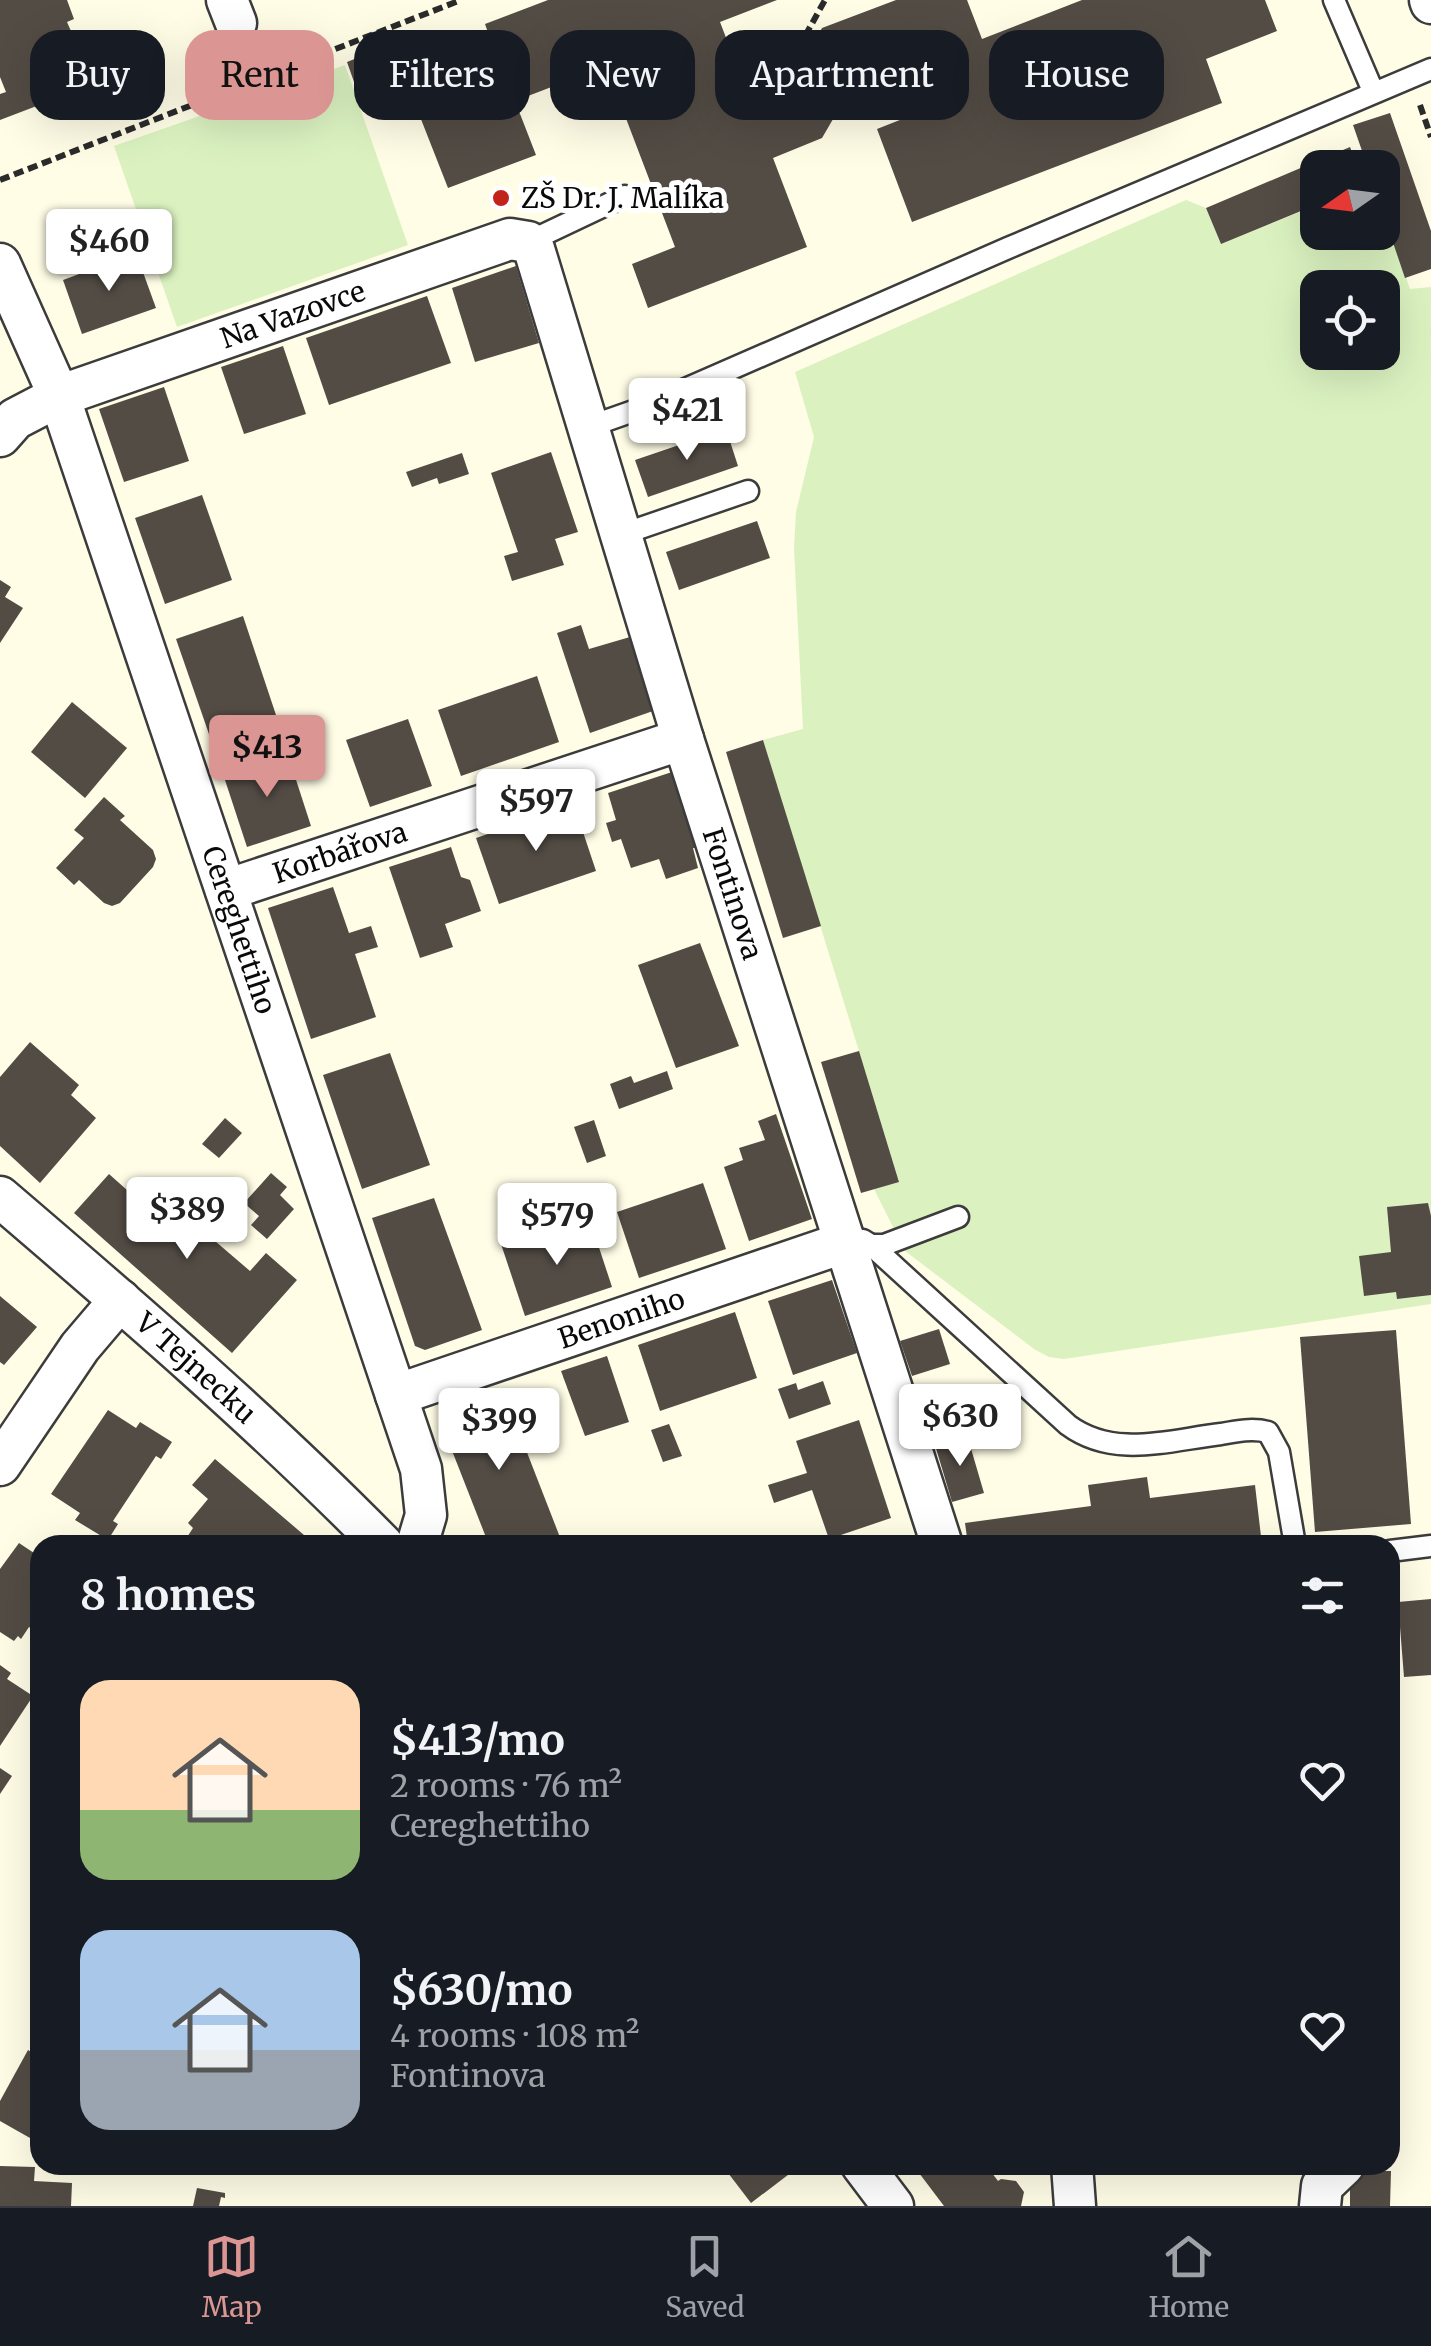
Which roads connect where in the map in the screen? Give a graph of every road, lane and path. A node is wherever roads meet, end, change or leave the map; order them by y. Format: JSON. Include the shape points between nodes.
{"nodes":[{"id":1,"x":462,"y":0,"type":"edge"},
{"id":2,"x":824,"y":0,"type":"edge"},
{"id":3,"x":1334,"y":0,"type":"edge"},
{"id":4,"x":808,"y":30,"type":"edge"},
{"id":5,"x":1431,"y":69,"type":"edge"},
{"id":6,"x":1373,"y":92,"type":"junction"},
{"id":7,"x":0,"y":180,"type":"edge"},
{"id":8,"x":625,"y":196,"type":"dead end"},
{"id":9,"x":528,"y":242,"type":"junction"},
{"id":10,"x":0,"y":264,"type":"edge"},
{"id":11,"x":59,"y":396,"type":"junction"},
{"id":12,"x":588,"y":427,"type":"junction"},
{"id":13,"x":0,"y":436,"type":"edge"},
{"id":14,"x":748,"y":491,"type":"dead end"},
{"id":15,"x":620,"y":535,"type":"junction"},
{"id":16,"x":683,"y":738,"type":"junction"},
{"id":17,"x":226,"y":890,"type":"junction"},
{"id":18,"x":0,"y":1197,"type":"edge"},
{"id":19,"x":958,"y":1217,"type":"dead end"},
{"id":20,"x":859,"y":1243,"type":"junction"},
{"id":21,"x":120,"y":1300,"type":"junction"},
{"id":22,"x":396,"y":1395,"type":"junction"},
{"id":23,"x":0,"y":1465,"type":"edge"},
{"id":24,"x":373,"y":1535,"type":"edge"},
{"id":25,"x":422,"y":1535,"type":"edge"},
{"id":26,"x":939,"y":1535,"type":"edge"},
{"id":27,"x":1293,"y":1535,"type":"edge"},
{"id":28,"x":1431,"y":1546,"type":"edge"},
{"id":29,"x":1400,"y":1550,"type":"edge"},
{"id":30,"x":870,"y":2175,"type":"edge"},
{"id":31,"x":1073,"y":2175,"type":"edge"},
{"id":32,"x":1334,"y":2175,"type":"edge"},
{"id":33,"x":893,"y":2206,"type":"edge"},
{"id":34,"x":1075,"y":2206,"type":"edge"},
{"id":35,"x":1320,"y":2206,"type":"edge"}],
"edges":[{"from":1,"to":7,"type":"path"},
{"from":2,"to":4,"type":"path"},
{"from":3,"to":6,"type":"lane"},
{"from":5,"to":6,"type":"lane"},
{"from":6,"to":12,"type":"lane"},
{"from":8,"to":9,"type":"lane"},
{"from":9,"to":11,"type":"street","name":"Na Vazovce","via":[[510,239]]},
{"from":9,"to":12,"type":"street","name":"Fontinova"},
{"from":10,"to":11,"type":"street","name":"Cereghettiho"},
{"from":11,"to":13,"type":"street","name":"Na Vazovce","via":[[15,419]]},
{"from":11,"to":17,"type":"street","name":"Cereghettiho"},
{"from":12,"to":15,"type":"street","name":"Fontinova"},
{"from":14,"to":15,"type":"lane"},
{"from":15,"to":16,"type":"street","name":"Fontinova"},
{"from":16,"to":17,"type":"street","name":"Korbářova"},
{"from":16,"to":20,"type":"street","name":"Fontinova"},
{"from":17,"to":22,"type":"street","name":"Cereghettiho"},
{"from":18,"to":21,"type":"street","name":"V Tejnecku"},
{"from":19,"to":20,"type":"lane","via":[[884,1244]]},
{"from":20,"to":22,"type":"street","name":"Benoniho"},
{"from":20,"to":26,"type":"street","name":"Fontinova"},
{"from":20,"to":27,"type":"lane","via":[[1068,1426],[1095,1442],[1134,1445],[1268,1432],[1279,1452]]},
{"from":21,"to":23,"type":"street"},
{"from":21,"to":24,"type":"street","name":"V Tejnecku"},
{"from":22,"to":25,"type":"street","name":"Cereghettiho","via":[[426,1494]]},
{"from":28,"to":29,"type":"lane"},
{"from":30,"to":33,"type":"street"},
{"from":31,"to":34,"type":"street"},
{"from":32,"to":35,"type":"street","via":[[1322,2186]]}]}
